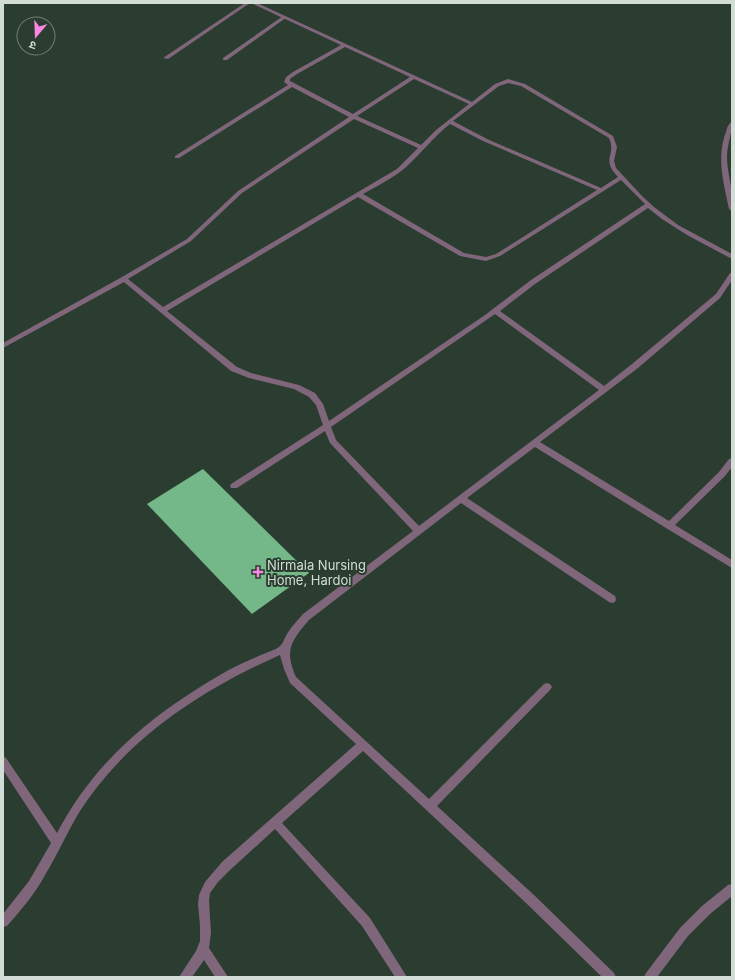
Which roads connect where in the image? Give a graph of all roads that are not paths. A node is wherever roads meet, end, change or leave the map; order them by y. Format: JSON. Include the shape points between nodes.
{"nodes":[{"id":1,"x":248,"y":3,"type":"edge"},
{"id":2,"x":253,"y":3,"type":"edge"},
{"id":3,"x":285,"y":17,"type":"junction"},
{"id":4,"x":345,"y":45,"type":"junction"},
{"id":5,"x":166,"y":58,"type":"dead end"},
{"id":6,"x":225,"y":59,"type":"dead end"},
{"id":7,"x":413,"y":77,"type":"junction"},
{"id":8,"x":291,"y":85,"type":"junction"},
{"id":9,"x":473,"y":104,"type":"junction"},
{"id":10,"x":354,"y":117,"type":"junction"},
{"id":11,"x":450,"y":122,"type":"junction"},
{"id":12,"x":732,"y":124,"type":"edge"},
{"id":13,"x":422,"y":148,"type":"junction"},
{"id":14,"x":177,"y":157,"type":"dead end"},
{"id":15,"x":622,"y":177,"type":"junction"},
{"id":16,"x":601,"y":190,"type":"junction"},
{"id":17,"x":358,"y":194,"type":"junction"},
{"id":18,"x":648,"y":205,"type":"junction"},
{"id":19,"x":732,"y":205,"type":"edge"},
{"id":20,"x":732,"y":257,"type":"edge"},
{"id":21,"x":732,"y":275,"type":"edge"},
{"id":22,"x":124,"y":279,"type":"junction"},
{"id":23,"x":163,"y":310,"type":"junction"},
{"id":24,"x":495,"y":311,"type":"junction"},
{"id":25,"x":3,"y":346,"type":"edge"},
{"id":26,"x":604,"y":390,"type":"junction"},
{"id":27,"x":327,"y":426,"type":"junction"},
{"id":28,"x":535,"y":443,"type":"junction"},
{"id":29,"x":732,"y":461,"type":"edge"},
{"id":30,"x":234,"y":486,"type":"dead end"},
{"id":31,"x":462,"y":499,"type":"junction"},
{"id":32,"x":669,"y":526,"type":"junction"},
{"id":33,"x":418,"y":532,"type":"junction"},
{"id":34,"x":732,"y":564,"type":"edge"},
{"id":35,"x":612,"y":599,"type":"dead end"},
{"id":36,"x":284,"y":649,"type":"junction"},
{"id":37,"x":547,"y":687,"type":"dead end"},
{"id":38,"x":362,"y":744,"type":"junction"},
{"id":39,"x":3,"y":761,"type":"edge"},
{"id":40,"x":430,"y":806,"type":"junction"},
{"id":41,"x":275,"y":822,"type":"junction"},
{"id":42,"x":57,"y":843,"type":"junction"},
{"id":43,"x":732,"y":889,"type":"edge"},
{"id":44,"x":3,"y":922,"type":"edge"},
{"id":45,"x":204,"y":950,"type":"junction"},
{"id":46,"x":186,"y":977,"type":"edge"},
{"id":47,"x":222,"y":977,"type":"edge"},
{"id":48,"x":401,"y":977,"type":"edge"},
{"id":49,"x":610,"y":977,"type":"edge"},
{"id":50,"x":650,"y":977,"type":"edge"}],
"edges":[{"from":1,"to":5,"type":"street"},
{"from":2,"to":3,"type":"street"},
{"from":3,"to":4,"type":"street"},
{"from":3,"to":6,"type":"street"},
{"from":4,"to":7,"type":"street"},
{"from":4,"to":8,"type":"street","via":[[288,78],[287,82]]},
{"from":7,"to":9,"type":"street"},
{"from":7,"to":10,"type":"street"},
{"from":8,"to":10,"type":"street"},
{"from":8,"to":14,"type":"street"},
{"from":9,"to":11,"type":"street"},
{"from":9,"to":15,"type":"street","via":[[502,82],[523,85],[612,137],[616,148],[611,162]]},
{"from":10,"to":13,"type":"street"},
{"from":10,"to":22,"type":"street","via":[[240,192],[189,240]]},
{"from":11,"to":13,"type":"street"},
{"from":11,"to":16,"type":"street","via":[[491,143]]},
{"from":12,"to":19,"type":"street","via":[[723,161]]},
{"from":13,"to":17,"type":"street","via":[[399,170]]},
{"from":15,"to":16,"type":"street"},
{"from":15,"to":18,"type":"street"},
{"from":16,"to":17,"type":"street","via":[[498,255],[486,259],[462,255]]},
{"from":17,"to":23,"type":"street"},
{"from":18,"to":20,"type":"street","via":[[670,224]]},
{"from":18,"to":24,"type":"street","via":[[533,282]]},
{"from":21,"to":26,"type":"street","via":[[718,296]]},
{"from":22,"to":23,"type":"street"},
{"from":22,"to":25,"type":"street"},
{"from":23,"to":27,"type":"street","via":[[234,369],[296,387],[312,395],[319,404]]},
{"from":24,"to":26,"type":"street"},
{"from":24,"to":27,"type":"street"},
{"from":26,"to":28,"type":"street"},
{"from":27,"to":30,"type":"street"},
{"from":27,"to":33,"type":"street","via":[[332,441]]},
{"from":28,"to":31,"type":"street"},
{"from":28,"to":32,"type":"street"},
{"from":29,"to":32,"type":"street"},
{"from":31,"to":33,"type":"street"},
{"from":31,"to":35,"type":"street"},
{"from":32,"to":34,"type":"street"},
{"from":33,"to":36,"type":"street","via":[[306,617],[292,633]]},
{"from":36,"to":38,"type":"street","via":[[285,665],[292,680]]},
{"from":36,"to":42,"type":"street","via":[[233,672],[170,712],[139,737],[100,775],[77,807]]},
{"from":37,"to":40,"type":"street"},
{"from":38,"to":40,"type":"street"},
{"from":38,"to":41,"type":"street"},
{"from":39,"to":42,"type":"street"},
{"from":40,"to":49,"type":"street"},
{"from":41,"to":45,"type":"street","via":[[226,866],[207,888],[204,894],[207,937]]},
{"from":41,"to":48,"type":"street","via":[[366,922]]},
{"from":42,"to":44,"type":"street","via":[[42,872]]},
{"from":43,"to":50,"type":"street","via":[[684,932]]},
{"from":45,"to":46,"type":"street"},
{"from":45,"to":47,"type":"street"}]}
